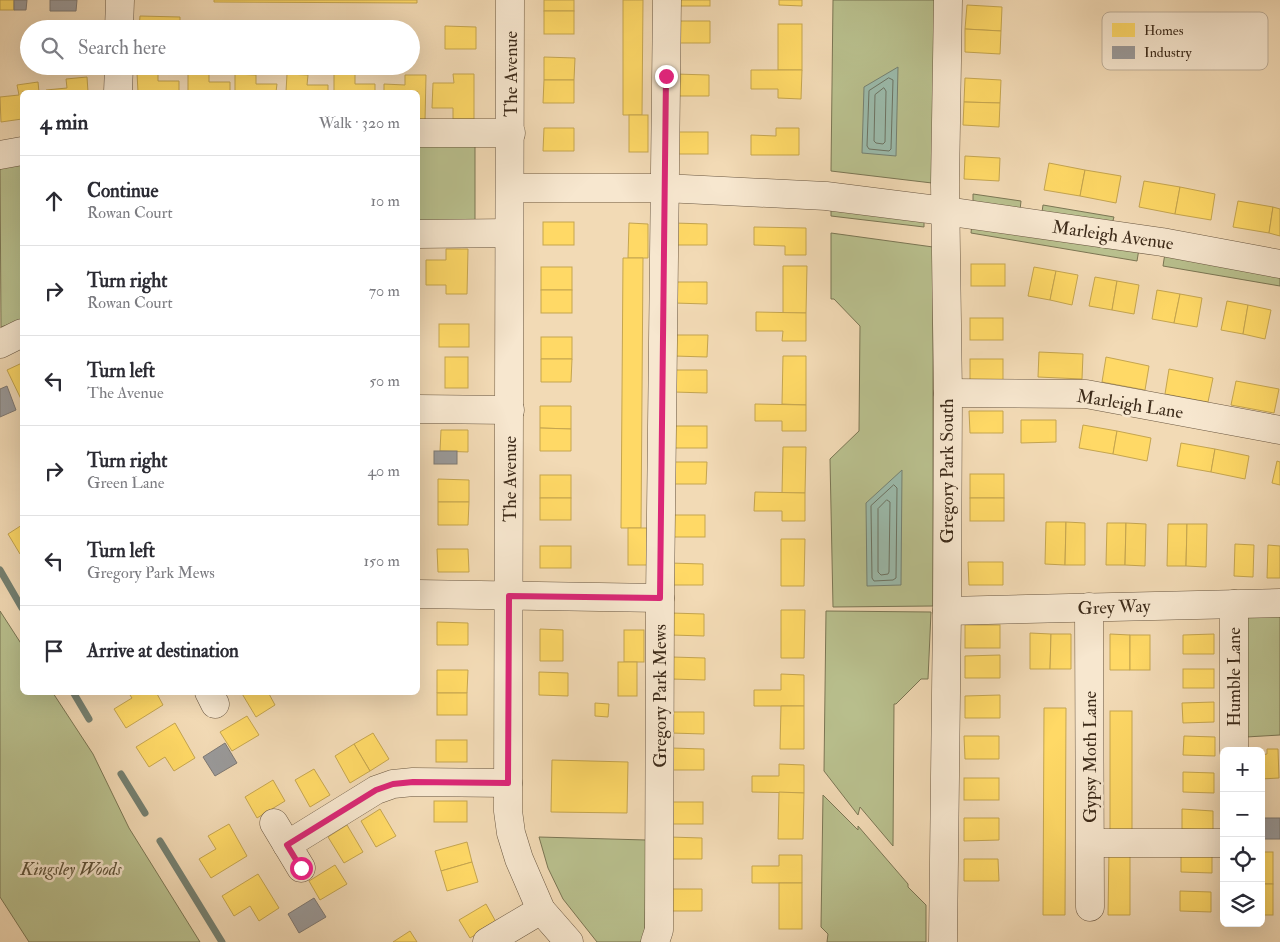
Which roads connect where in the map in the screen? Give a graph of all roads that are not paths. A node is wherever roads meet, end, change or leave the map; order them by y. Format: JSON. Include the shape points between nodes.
{"nodes":[{"id":1,"x":120,"y":0,"type":"edge"},
{"id":2,"x":510,"y":0,"type":"edge"},
{"id":3,"x":667,"y":0,"type":"edge"},
{"id":4,"x":948,"y":0,"type":"edge"},
{"id":5,"x":119,"y":20,"type":"edge"},
{"id":6,"x":119,"y":75,"type":"edge"},
{"id":7,"x":118,"y":90,"type":"edge"},
{"id":8,"x":420,"y":133,"type":"edge"},
{"id":9,"x":511,"y":133,"type":"junction"},
{"id":10,"x":20,"y":151,"type":"edge"},
{"id":11,"x":0,"y":155,"type":"edge"},
{"id":12,"x":510,"y":188,"type":"junction"},
{"id":13,"x":664,"y":188,"type":"junction"},
{"id":14,"x":945,"y":211,"type":"junction"},
{"id":15,"x":509,"y":233,"type":"junction"},
{"id":16,"x":420,"y":234,"type":"edge"},
{"id":17,"x":1280,"y":264,"type":"edge"},
{"id":18,"x":20,"y":334,"type":"edge"},
{"id":19,"x":0,"y":344,"type":"edge"},
{"id":20,"x":948,"y":394,"type":"junction"},
{"id":21,"x":420,"y":409,"type":"edge"},
{"id":22,"x":510,"y":410,"type":"junction"},
{"id":23,"x":1280,"y":430,"type":"edge"},
{"id":24,"x":420,"y":594,"type":"edge"},
{"id":25,"x":509,"y":596,"type":"junction"},
{"id":26,"x":660,"y":598,"type":"junction"},
{"id":27,"x":1280,"y":603,"type":"edge"},
{"id":28,"x":1234,"y":604,"type":"junction"},
{"id":29,"x":1089,"y":607,"type":"junction"},
{"id":30,"x":947,"y":611,"type":"junction"},
{"id":31,"x":1234,"y":747,"type":"edge"},
{"id":32,"x":508,"y":783,"type":"junction"},
{"id":33,"x":1091,"y":843,"type":"junction"},
{"id":34,"x":1220,"y":843,"type":"edge"},
{"id":35,"x":301,"y":868,"type":"dead end"},
{"id":36,"x":1090,"y":907,"type":"dead end"},
{"id":37,"x":541,"y":910,"type":"junction"},
{"id":38,"x":488,"y":942,"type":"edge"},
{"id":39,"x":569,"y":942,"type":"edge"},
{"id":40,"x":655,"y":942,"type":"edge"},
{"id":41,"x":943,"y":942,"type":"edge"}],
"edges":[{"from":1,"to":5,"type":"street"},
{"from":2,"to":9,"type":"street","name":"The Avenue"},
{"from":3,"to":13,"type":"street","name":"Gregory Park Mews"},
{"from":4,"to":14,"type":"street","name":"Gregory Park South"},
{"from":6,"to":7,"type":"street"},
{"from":8,"to":9,"type":"street"},
{"from":9,"to":12,"type":"street","name":"The Avenue"},
{"from":10,"to":11,"type":"street"},
{"from":12,"to":13,"type":"street","name":"Marleigh Avenue"},
{"from":12,"to":15,"type":"street","name":"The Avenue"},
{"from":13,"to":14,"type":"street","name":"Marleigh Avenue","via":[[822,196]]},
{"from":13,"to":26,"type":"street","name":"Gregory Park Mews"},
{"from":14,"to":17,"type":"street","name":"Marleigh Avenue","via":[[1162,242]]},
{"from":14,"to":20,"type":"street","name":"Gregory Park South"},
{"from":15,"to":16,"type":"street"},
{"from":15,"to":22,"type":"street","name":"The Avenue"},
{"from":18,"to":19,"type":"street"},
{"from":20,"to":23,"type":"street","name":"Marleigh Lane","via":[[1086,394]]},
{"from":20,"to":30,"type":"street","name":"Gregory Park South"},
{"from":21,"to":22,"type":"street"},
{"from":22,"to":25,"type":"street","name":"The Avenue"},
{"from":24,"to":25,"type":"street"},
{"from":25,"to":26,"type":"street"},
{"from":25,"to":32,"type":"street","name":"The Avenue"},
{"from":26,"to":40,"type":"street","name":"Gregory Park Mews","via":[[659,930]]},
{"from":27,"to":28,"type":"street","name":"Grey Way"},
{"from":28,"to":29,"type":"street","name":"Grey Way"},
{"from":28,"to":31,"type":"street","name":"Humble Lane"},
{"from":29,"to":30,"type":"street","name":"Grey Way"},
{"from":29,"to":33,"type":"street","name":"Gypsy Moth Lane"},
{"from":30,"to":41,"type":"street","name":"Gregory Park South"},
{"from":32,"to":35,"type":"street","via":[[413,782],[376,790],[280,834]]},
{"from":32,"to":37,"type":"street","name":"The Avenue","via":[[508,811],[518,859]]},
{"from":33,"to":34,"type":"street"},
{"from":33,"to":36,"type":"street","name":"Gypsy Moth Lane"},
{"from":37,"to":38,"type":"street"},
{"from":37,"to":39,"type":"street","name":"The Avenue"}]}
